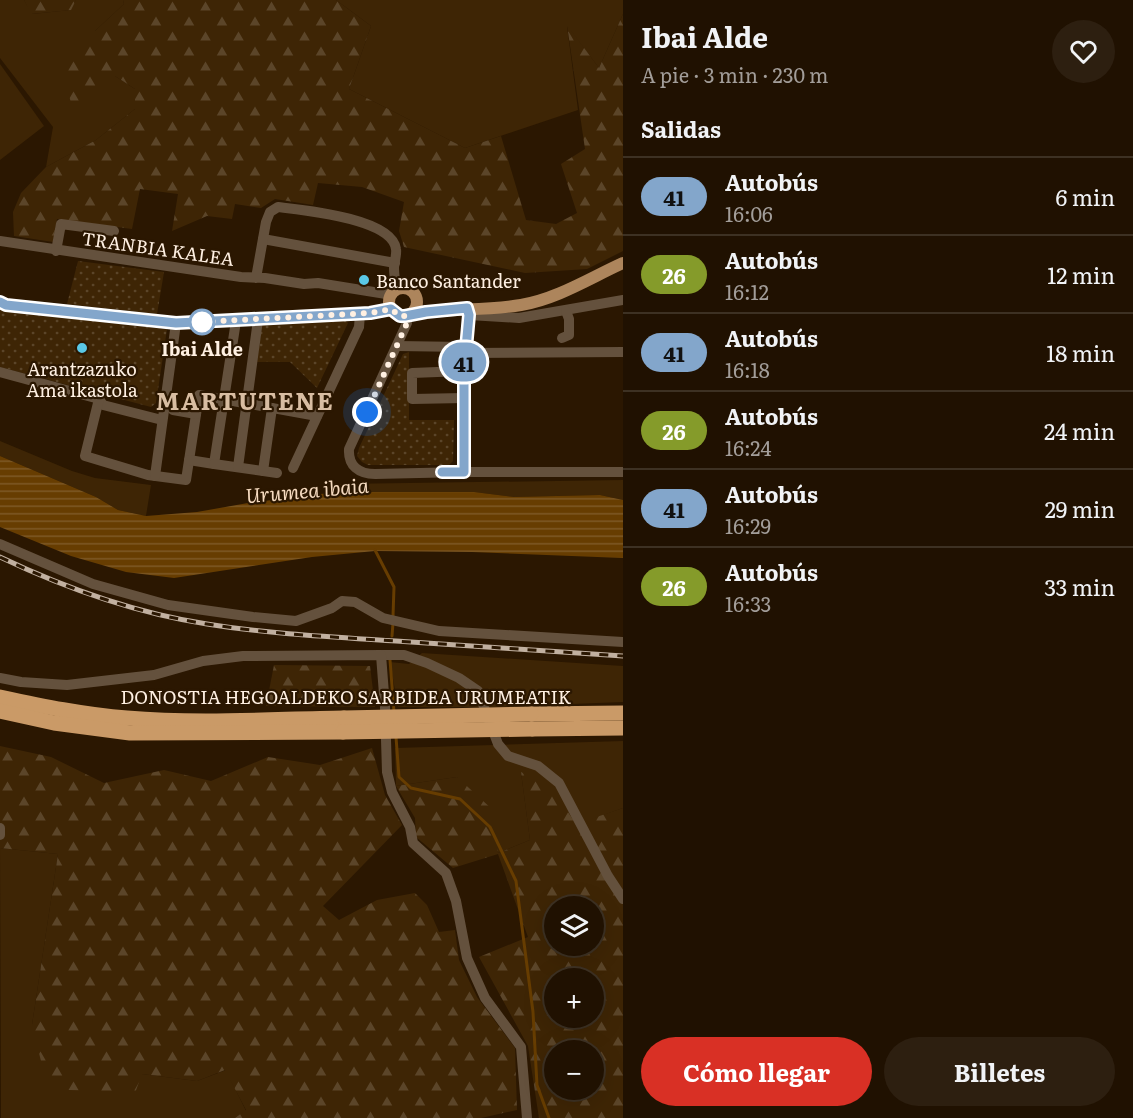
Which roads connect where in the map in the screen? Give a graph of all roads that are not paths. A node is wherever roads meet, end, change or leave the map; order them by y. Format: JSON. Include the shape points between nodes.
{"nodes":[{"id":1,"x":114,"y":231,"type":"dead end"},
{"id":2,"x":263,"y":239,"type":"junction"},
{"id":3,"x":0,"y":241,"type":"edge"},
{"id":4,"x":56,"y":250,"type":"junction"},
{"id":5,"x":395,"y":262,"type":"junction"},
{"id":6,"x":623,"y":263,"type":"edge"},
{"id":7,"x":256,"y":278,"type":"junction"},
{"id":8,"x":395,"y":291,"type":"junction"},
{"id":9,"x":417,"y":300,"type":"junction"},
{"id":10,"x":623,"y":300,"type":"edge"},
{"id":11,"x":0,"y":302,"type":"edge"},
{"id":12,"x":391,"y":309,"type":"junction"},
{"id":13,"x":441,"y":310,"type":"junction"},
{"id":14,"x":567,"y":311,"type":"junction"},
{"id":15,"x":468,"y":312,"type":"junction"},
{"id":16,"x":360,"y":314,"type":"junction"},
{"id":17,"x":408,"y":315,"type":"junction"},
{"id":18,"x":258,"y":320,"type":"junction"},
{"id":19,"x":236,"y":321,"type":"junction"},
{"id":20,"x":176,"y":323,"type":"junction"},
{"id":21,"x":562,"y":338,"type":"dead end"},
{"id":22,"x":397,"y":346,"type":"junction"},
{"id":23,"x":465,"y":350,"type":"junction"},
{"id":24,"x":623,"y":352,"type":"edge"},
{"id":25,"x":464,"y":371,"type":"junction"},
{"id":26,"x":0,"y":372,"type":"edge"},
{"id":27,"x":464,"y":398,"type":"junction"},
{"id":28,"x":99,"y":399,"type":"junction"},
{"id":29,"x":225,"y":399,"type":"junction"},
{"id":30,"x":247,"y":403,"type":"junction"},
{"id":31,"x":272,"y":408,"type":"junction"},
{"id":32,"x":173,"y":410,"type":"dead end"},
{"id":33,"x":196,"y":414,"type":"junction"},
{"id":34,"x":317,"y":416,"type":"junction"},
{"id":35,"x":162,"y":420,"type":"junction"},
{"id":36,"x":189,"y":460,"type":"junction"},
{"id":37,"x":214,"y":464,"type":"junction"},
{"id":38,"x":238,"y":467,"type":"junction"},
{"id":39,"x":293,"y":468,"type":"dead end"},
{"id":40,"x":263,"y":471,"type":"junction"},
{"id":41,"x":464,"y":472,"type":"junction"},
{"id":42,"x":623,"y":472,"type":"edge"},
{"id":43,"x":277,"y":473,"type":"dead end"},
{"id":44,"x":155,"y":476,"type":"junction"},
{"id":45,"x":0,"y":544,"type":"edge"},
{"id":46,"x":623,"y":642,"type":"edge"},
{"id":47,"x":381,"y":655,"type":"junction"},
{"id":48,"x":0,"y":678,"type":"edge"},
{"id":49,"x":0,"y":697,"type":"edge"},
{"id":50,"x":0,"y":711,"type":"edge"},
{"id":51,"x":623,"y":713,"type":"edge"},
{"id":52,"x":531,"y":722,"type":"junction"},
{"id":53,"x":344,"y":725,"type":"junction"},
{"id":54,"x":623,"y":728,"type":"edge"},
{"id":55,"x":0,"y":828,"type":"edge"},
{"id":56,"x":0,"y":835,"type":"edge"},
{"id":57,"x":623,"y":899,"type":"edge"},
{"id":58,"x":527,"y":1118,"type":"edge"}],
"edges":[{"from":1,"to":4,"type":"street","name":"TRANBIA KALEA","via":[[61,224]]},
{"from":2,"to":5,"type":"street"},
{"from":2,"to":5,"type":"street","name":"TRANBIA KALEA","via":[[270,212],[278,207],[354,219],[392,240]]},
{"from":2,"to":7,"type":"street","name":"TRANBIA KALEA"},
{"from":3,"to":4,"type":"street","name":"TRANBIA KALEA"},
{"from":4,"to":7,"type":"street","name":"TRANBIA KALEA"},
{"from":5,"to":8,"type":"street","name":"TRANBIA KALEA"},
{"from":6,"to":15,"type":"main road","via":[[550,298]]},
{"from":7,"to":8,"type":"street","name":"TRANBIA KALEA","via":[[380,294]]},
{"from":8,"to":9,"type":"main road","via":[[409,289]]},
{"from":8,"to":12,"type":"main road","via":[[390,297]]},
{"from":9,"to":13,"type":"main road"},
{"from":9,"to":17,"type":"main road","via":[[416,308]]},
{"from":10,"to":14,"type":"street"},
{"from":11,"to":20,"type":"main road","via":[[73,314]]},
{"from":12,"to":16,"type":"main road"},
{"from":12,"to":17,"type":"main road","via":[[400,316]]},
{"from":13,"to":15,"type":"main road"},
{"from":13,"to":17,"type":"main road"},
{"from":14,"to":15,"type":"street","via":[[519,318]]},
{"from":14,"to":21,"type":"street","via":[[569,335]]},
{"from":15,"to":23,"type":"street"},
{"from":16,"to":18,"type":"main road"},
{"from":16,"to":34,"type":"street","via":[[359,327]]},
{"from":17,"to":22,"type":"street"},
{"from":18,"to":19,"type":"main road"},
{"from":18,"to":30,"type":"street"},
{"from":19,"to":20,"type":"main road"},
{"from":19,"to":29,"type":"street"},
{"from":20,"to":35,"type":"street"},
{"from":22,"to":23,"type":"street"},
{"from":22,"to":41,"type":"street","via":[[349,449],[349,458],[357,471],[366,474]]},
{"from":23,"to":24,"type":"street"},
{"from":23,"to":25,"type":"street"},
{"from":25,"to":27,"type":"street"},
{"from":25,"to":27,"type":"street","via":[[412,372],[412,399]]},
{"from":26,"to":28,"type":"street"},
{"from":27,"to":41,"type":"street"},
{"from":28,"to":35,"type":"street","via":[[103,405]]},
{"from":28,"to":44,"type":"street","via":[[85,456]]},
{"from":29,"to":30,"type":"street"},
{"from":29,"to":33,"type":"street","via":[[199,395]]},
{"from":29,"to":37,"type":"street"},
{"from":30,"to":31,"type":"street"},
{"from":30,"to":38,"type":"street"},
{"from":31,"to":34,"type":"street"},
{"from":31,"to":40,"type":"street"},
{"from":32,"to":33,"type":"street"},
{"from":33,"to":36,"type":"street"},
{"from":34,"to":39,"type":"street"},
{"from":35,"to":44,"type":"street"},
{"from":36,"to":37,"type":"street"},
{"from":36,"to":44,"type":"street","via":[[186,480]]},
{"from":37,"to":38,"type":"street"},
{"from":38,"to":40,"type":"street"},
{"from":40,"to":43,"type":"street"},
{"from":41,"to":42,"type":"street"},
{"from":45,"to":46,"type":"street","via":[[93,584],[168,605],[296,621],[342,601],[355,602],[383,618],[439,631]]},
{"from":47,"to":48,"type":"street","via":[[243,656],[204,661],[154,675],[67,685]]},
{"from":47,"to":57,"type":"street","via":[[404,655],[427,663],[478,691],[498,744],[508,756],[538,766],[559,783]]},
{"from":47,"to":58,"type":"street","via":[[387,772],[392,792],[410,827],[413,843],[446,873],[467,958],[485,998],[521,1047]]},
{"from":49,"to":53,"type":"highway","name":"DONOSTIA HEGOALDEKO SARBIDEA URUMEATIK","via":[[130,718]]},
{"from":50,"to":53,"type":"highway","name":"DONOSTIA HEGOALDEKO SARBIDEA URUMEATIK","via":[[130,733]]},
{"from":51,"to":52,"type":"highway","name":"DONOSTIA HEGOALDEKO SARBIDEA URUMEATIK"},
{"from":52,"to":53,"type":"highway","name":"DONOSTIA HEGOALDEKO SARBIDEA URUMEATIK","bridge":true},
{"from":52,"to":54,"type":"highway","name":"DONOSTIA HEGOALDEKO SARBIDEA URUMEATIK"},
{"from":55,"to":56,"type":"street"}]}
